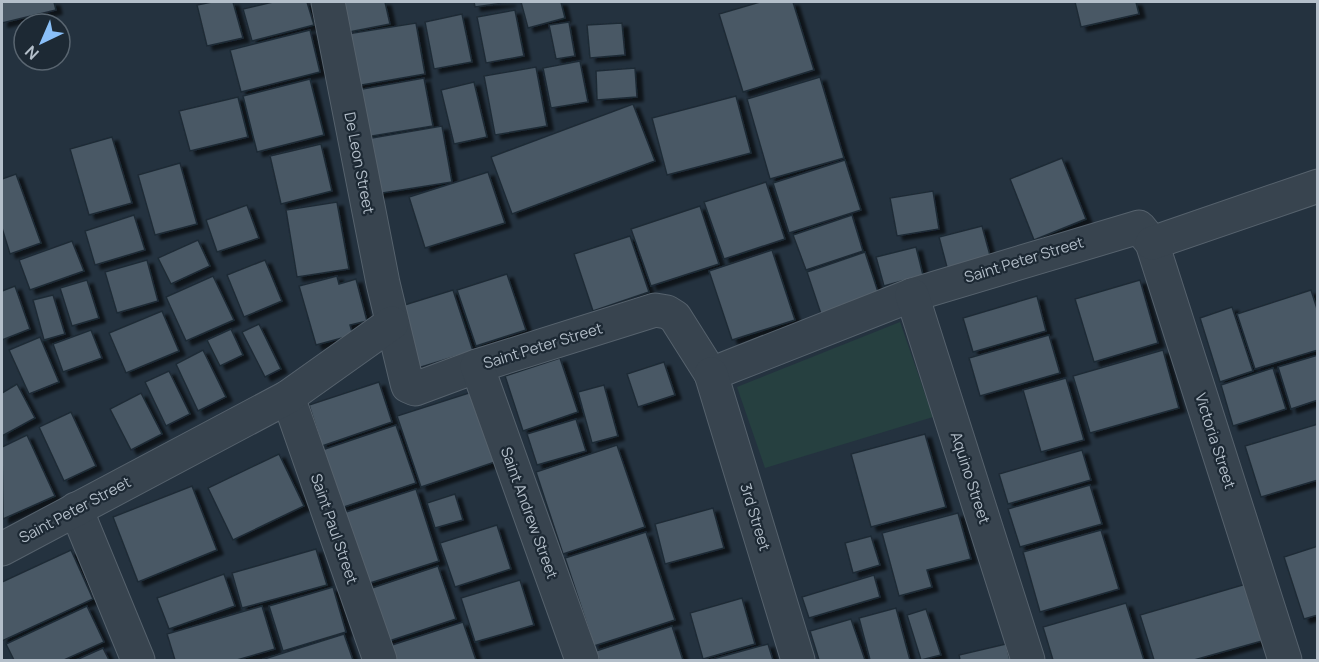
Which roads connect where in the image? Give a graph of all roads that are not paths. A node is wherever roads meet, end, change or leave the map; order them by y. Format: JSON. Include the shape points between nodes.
{"nodes":[{"id":1,"x":328,"y":2,"type":"edge"},
{"id":2,"x":1317,"y":186,"type":"edge"},
{"id":3,"x":1145,"y":235,"type":"junction"},
{"id":4,"x":912,"y":295,"type":"junction"},
{"id":5,"x":392,"y":323,"type":"junction"},
{"id":6,"x":477,"y":366,"type":"junction"},
{"id":7,"x":711,"y":374,"type":"junction"},
{"id":8,"x":288,"y":397,"type":"junction"},
{"id":9,"x":76,"y":509,"type":"junction"},
{"id":10,"x":2,"y":549,"type":"edge"},
{"id":11,"x":138,"y":660,"type":"edge"},
{"id":12,"x":380,"y":660,"type":"edge"},
{"id":13,"x":582,"y":660,"type":"edge"},
{"id":14,"x":798,"y":660,"type":"edge"},
{"id":15,"x":1028,"y":660,"type":"edge"},
{"id":16,"x":1284,"y":660,"type":"edge"}],
"edges":[{"from":1,"to":5,"type":"street","name":"De Leon Street"},
{"from":2,"to":3,"type":"street","name":"Saint Peter Street"},
{"from":3,"to":4,"type":"street","name":"Saint Peter Street"},
{"from":3,"to":16,"type":"street","name":"Victoria Street"},
{"from":4,"to":7,"type":"street","name":"Saint Peter Street"},
{"from":4,"to":15,"type":"street","name":"Aquino Street"},
{"from":5,"to":6,"type":"street","name":"Saint Peter Street","via":[[411,388]]},
{"from":5,"to":8,"type":"street","name":"Saint Peter Street"},
{"from":6,"to":7,"type":"street","name":"Saint Peter Street","via":[[655,310],[675,317]]},
{"from":6,"to":13,"type":"street","name":"Saint Andrew Street"},
{"from":7,"to":14,"type":"street","name":"3rd Street"},
{"from":8,"to":9,"type":"street","name":"Saint Peter Street"},
{"from":8,"to":12,"type":"street","name":"Saint Paul Street"},
{"from":9,"to":10,"type":"street","name":"Saint Peter Street"},
{"from":9,"to":11,"type":"street"}]}
